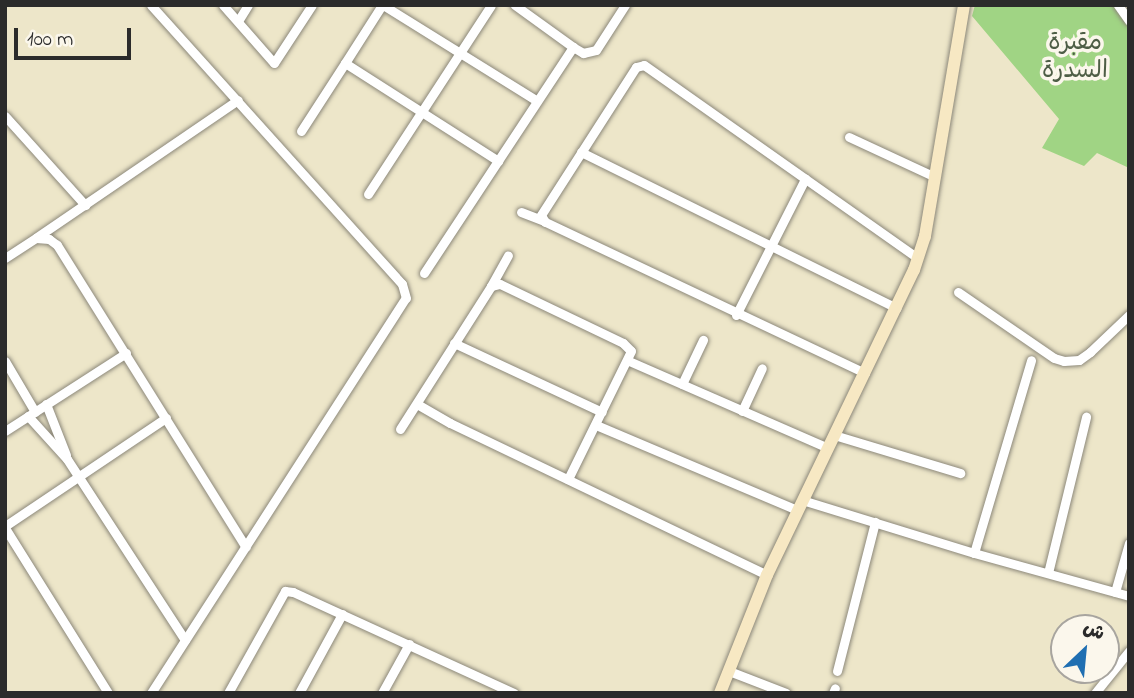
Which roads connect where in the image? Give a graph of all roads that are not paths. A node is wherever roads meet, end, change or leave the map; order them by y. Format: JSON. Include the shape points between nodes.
{"nodes":[{"id":1,"x":151,"y":5,"type":"edge"},
{"id":2,"x":223,"y":5,"type":"edge"},
{"id":3,"x":248,"y":5,"type":"edge"},
{"id":4,"x":312,"y":5,"type":"edge"},
{"id":5,"x":383,"y":5,"type":"edge"},
{"id":6,"x":491,"y":5,"type":"edge"},
{"id":7,"x":515,"y":5,"type":"edge"},
{"id":8,"x":625,"y":5,"type":"edge"},
{"id":9,"x":964,"y":5,"type":"edge"},
{"id":10,"x":1118,"y":5,"type":"edge"},
{"id":11,"x":238,"y":21,"type":"junction"},
{"id":12,"x":1129,"y":21,"type":"edge"},
{"id":13,"x":573,"y":47,"type":"junction"},
{"id":14,"x":460,"y":53,"type":"junction"},
{"id":15,"x":345,"y":63,"type":"junction"},
{"id":16,"x":238,"y":100,"type":"junction"},
{"id":17,"x":537,"y":101,"type":"junction"},
{"id":18,"x":422,"y":112,"type":"junction"},
{"id":19,"x":5,"y":116,"type":"edge"},
{"id":20,"x":301,"y":131,"type":"dead end"},
{"id":21,"x":849,"y":137,"type":"dead end"},
{"id":22,"x":581,"y":152,"type":"junction"},
{"id":23,"x":498,"y":161,"type":"junction"},
{"id":24,"x":935,"y":177,"type":"junction"},
{"id":25,"x":806,"y":179,"type":"junction"},
{"id":26,"x":368,"y":194,"type":"dead end"},
{"id":27,"x":85,"y":205,"type":"junction"},
{"id":28,"x":521,"y":212,"type":"dead end"},
{"id":29,"x":545,"y":222,"type":"junction"},
{"id":30,"x":36,"y":238,"type":"junction"},
{"id":31,"x":773,"y":247,"type":"junction"},
{"id":32,"x":508,"y":255,"type":"dead end"},
{"id":33,"x":5,"y":258,"type":"edge"},
{"id":34,"x":918,"y":258,"type":"junction"},
{"id":35,"x":424,"y":273,"type":"dead end"},
{"id":36,"x":491,"y":286,"type":"junction"},
{"id":37,"x":958,"y":292,"type":"dead end"},
{"id":38,"x":896,"y":308,"type":"junction"},
{"id":39,"x":736,"y":315,"type":"junction"},
{"id":40,"x":1129,"y":315,"type":"edge"},
{"id":41,"x":703,"y":340,"type":"dead end"},
{"id":42,"x":454,"y":343,"type":"junction"},
{"id":43,"x":126,"y":353,"type":"junction"},
{"id":44,"x":1031,"y":360,"type":"dead end"},
{"id":45,"x":5,"y":361,"type":"edge"},
{"id":46,"x":629,"y":361,"type":"junction"},
{"id":47,"x":762,"y":368,"type":"dead end"},
{"id":48,"x":865,"y":373,"type":"junction"},
{"id":49,"x":682,"y":384,"type":"junction"},
{"id":50,"x":46,"y":404,"type":"junction"},
{"id":51,"x":417,"y":404,"type":"junction"},
{"id":52,"x":742,"y":411,"type":"junction"},
{"id":53,"x":602,"y":412,"type":"junction"},
{"id":54,"x":32,"y":414,"type":"junction"},
{"id":55,"x":1086,"y":417,"type":"dead end"},
{"id":56,"x":166,"y":418,"type":"junction"},
{"id":57,"x":596,"y":425,"type":"junction"},
{"id":58,"x":400,"y":429,"type":"dead end"},
{"id":59,"x":5,"y":431,"type":"edge"},
{"id":60,"x":834,"y":435,"type":"junction"},
{"id":61,"x":828,"y":448,"type":"junction"},
{"id":62,"x":67,"y":458,"type":"junction"},
{"id":63,"x":960,"y":473,"type":"dead end"},
{"id":64,"x":79,"y":477,"type":"junction"},
{"id":65,"x":568,"y":479,"type":"junction"},
{"id":66,"x":800,"y":505,"type":"junction"},
{"id":67,"x":875,"y":522,"type":"junction"},
{"id":68,"x":5,"y":527,"type":"edge"},
{"id":69,"x":1129,"y":543,"type":"edge"},
{"id":70,"x":246,"y":547,"type":"junction"},
{"id":71,"x":974,"y":553,"type":"junction"},
{"id":72,"x":1048,"y":573,"type":"junction"},
{"id":73,"x":767,"y":575,"type":"junction"},
{"id":74,"x":1115,"y":592,"type":"junction"},
{"id":75,"x":1129,"y":596,"type":"edge"},
{"id":76,"x":342,"y":614,"type":"junction"},
{"id":77,"x":185,"y":640,"type":"junction"},
{"id":78,"x":409,"y":644,"type":"junction"},
{"id":79,"x":1129,"y":650,"type":"edge"},
{"id":80,"x":729,"y":671,"type":"junction"},
{"id":81,"x":837,"y":671,"type":"dead end"},
{"id":82,"x":1098,"y":689,"type":"edge"},
{"id":83,"x":108,"y":693,"type":"edge"},
{"id":84,"x":151,"y":693,"type":"edge"},
{"id":85,"x":228,"y":693,"type":"edge"},
{"id":86,"x":299,"y":693,"type":"edge"},
{"id":87,"x":382,"y":693,"type":"edge"},
{"id":88,"x":514,"y":693,"type":"edge"},
{"id":89,"x":720,"y":693,"type":"edge"},
{"id":90,"x":786,"y":693,"type":"edge"},
{"id":91,"x":1109,"y":693,"type":"edge"}],
"edges":[{"from":1,"to":16,"type":"street"},
{"from":2,"to":11,"type":"street"},
{"from":3,"to":11,"type":"street"},
{"from":4,"to":11,"type":"street","via":[[274,63]]},
{"from":5,"to":14,"type":"street"},
{"from":5,"to":15,"type":"street"},
{"from":6,"to":14,"type":"street"},
{"from":7,"to":13,"type":"street"},
{"from":8,"to":13,"type":"street","via":[[596,50],[583,53]]},
{"from":9,"to":24,"type":"street"},
{"from":10,"to":12,"type":"street"},
{"from":13,"to":17,"type":"street"},
{"from":14,"to":17,"type":"street"},
{"from":14,"to":18,"type":"street"},
{"from":15,"to":18,"type":"street"},
{"from":15,"to":20,"type":"street"},
{"from":16,"to":27,"type":"street"},
{"from":16,"to":70,"type":"street","via":[[402,284],[406,298]]},
{"from":17,"to":23,"type":"street"},
{"from":18,"to":23,"type":"street"},
{"from":18,"to":26,"type":"street"},
{"from":19,"to":27,"type":"street"},
{"from":21,"to":24,"type":"street"},
{"from":22,"to":25,"type":"street","via":[[636,67],[644,65]]},
{"from":22,"to":29,"type":"street","via":[[541,215]]},
{"from":22,"to":31,"type":"street"},
{"from":23,"to":35,"type":"street"},
{"from":24,"to":34,"type":"street"},
{"from":25,"to":31,"type":"street"},
{"from":25,"to":34,"type":"street"},
{"from":27,"to":30,"type":"street"},
{"from":28,"to":29,"type":"street"},
{"from":29,"to":39,"type":"street"},
{"from":30,"to":33,"type":"street"},
{"from":30,"to":43,"type":"street","via":[[57,245]]},
{"from":31,"to":38,"type":"street"},
{"from":31,"to":39,"type":"street"},
{"from":32,"to":36,"type":"street"},
{"from":34,"to":38,"type":"street"},
{"from":36,"to":42,"type":"street"},
{"from":36,"to":46,"type":"street","via":[[500,284],[623,343],[631,351]]},
{"from":37,"to":40,"type":"street","via":[[1064,361],[1079,360]]},
{"from":38,"to":48,"type":"street"},
{"from":39,"to":48,"type":"street"},
{"from":41,"to":49,"type":"street"},
{"from":42,"to":51,"type":"street"},
{"from":42,"to":53,"type":"street"},
{"from":43,"to":50,"type":"street"},
{"from":43,"to":56,"type":"street"},
{"from":44,"to":71,"type":"street"},
{"from":45,"to":54,"type":"street"},
{"from":46,"to":49,"type":"street"},
{"from":46,"to":53,"type":"street"},
{"from":47,"to":52,"type":"street"},
{"from":48,"to":60,"type":"street"},
{"from":49,"to":52,"type":"street"},
{"from":50,"to":54,"type":"street"},
{"from":50,"to":62,"type":"street"},
{"from":51,"to":58,"type":"street"},
{"from":51,"to":65,"type":"street"},
{"from":52,"to":61,"type":"street"},
{"from":53,"to":57,"type":"street"},
{"from":54,"to":59,"type":"street"},
{"from":54,"to":62,"type":"street"},
{"from":55,"to":72,"type":"street"},
{"from":56,"to":64,"type":"street"},
{"from":56,"to":70,"type":"street"},
{"from":57,"to":65,"type":"street"},
{"from":57,"to":66,"type":"street"},
{"from":60,"to":61,"type":"street"},
{"from":60,"to":63,"type":"street"},
{"from":61,"to":66,"type":"street"},
{"from":62,"to":64,"type":"street"},
{"from":64,"to":68,"type":"street"},
{"from":64,"to":77,"type":"street"},
{"from":65,"to":73,"type":"street"},
{"from":66,"to":67,"type":"street"},
{"from":66,"to":73,"type":"street"},
{"from":67,"to":71,"type":"street"},
{"from":67,"to":81,"type":"street"},
{"from":68,"to":83,"type":"street"},
{"from":69,"to":74,"type":"street"},
{"from":70,"to":77,"type":"street"},
{"from":71,"to":72,"type":"street"},
{"from":72,"to":74,"type":"street"},
{"from":73,"to":80,"type":"street"},
{"from":74,"to":75,"type":"street"},
{"from":76,"to":78,"type":"street"},
{"from":76,"to":85,"type":"street","via":[[285,591]]},
{"from":76,"to":86,"type":"street"},
{"from":77,"to":84,"type":"street"},
{"from":78,"to":87,"type":"street"},
{"from":78,"to":88,"type":"street"},
{"from":79,"to":82,"type":"street"},
{"from":80,"to":89,"type":"street"},
{"from":80,"to":90,"type":"street"},
{"from":82,"to":91,"type":"street"}]}
